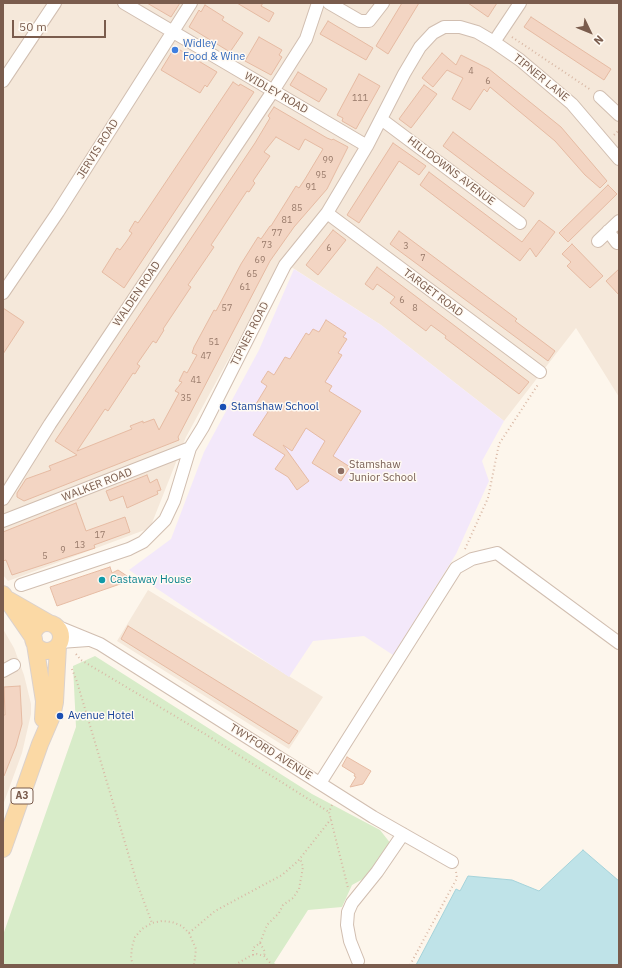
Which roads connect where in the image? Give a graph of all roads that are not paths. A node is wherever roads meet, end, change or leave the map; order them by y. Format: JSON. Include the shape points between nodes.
{"nodes":[{"id":1,"x":55,"y":3,"type":"edge"},
{"id":2,"x":124,"y":3,"type":"edge"},
{"id":3,"x":190,"y":3,"type":"edge"},
{"id":4,"x":318,"y":3,"type":"edge"},
{"id":5,"x":329,"y":3,"type":"edge"},
{"id":6,"x":383,"y":3,"type":"edge"},
{"id":7,"x":520,"y":3,"type":"edge"},
{"id":8,"x":444,"y":27,"type":"joint"},
{"id":9,"x":172,"y":32,"type":"junction"},
{"id":10,"x":494,"y":42,"type":"junction"},
{"id":11,"x":3,"y":81,"type":"edge"},
{"id":12,"x":273,"y":91,"type":"junction"},
{"id":13,"x":600,"y":97,"type":"road end"},
{"id":14,"x":619,"y":115,"type":"edge"},
{"id":15,"x":381,"y":119,"type":"junction"},
{"id":16,"x":368,"y":146,"type":"junction"},
{"id":17,"x":619,"y":159,"type":"edge"},
{"id":18,"x":327,"y":213,"type":"junction"},
{"id":19,"x":619,"y":221,"type":"edge"},
{"id":20,"x":520,"y":223,"type":"dead end"},
{"id":21,"x":608,"y":231,"type":"junction"},
{"id":22,"x":598,"y":242,"type":"dead end"},
{"id":23,"x":616,"y":243,"type":"dead end"},
{"id":24,"x":3,"y":293,"type":"edge"},
{"id":25,"x":540,"y":372,"type":"road end"},
{"id":26,"x":190,"y":448,"type":"junction"},
{"id":27,"x":3,"y":498,"type":"edge"},
{"id":28,"x":3,"y":521,"type":"edge"},
{"id":29,"x":21,"y":585,"type":"dead end"},
{"id":30,"x":5,"y":596,"type":"edge"},
{"id":31,"x":53,"y":625,"type":"junction"},
{"id":32,"x":91,"y":639,"type":"junction"},
{"id":33,"x":34,"y":642,"type":"junction"},
{"id":34,"x":619,"y":643,"type":"edge"},
{"id":35,"x":59,"y":644,"type":"junction"},
{"id":36,"x":14,"y":665,"type":"dead end"},
{"id":37,"x":3,"y":671,"type":"edge"},
{"id":38,"x":40,"y":744,"type":"junction"},
{"id":39,"x":320,"y":783,"type":"junction"},
{"id":40,"x":403,"y":834,"type":"junction"},
{"id":41,"x":3,"y":849,"type":"edge"},
{"id":42,"x":452,"y":862,"type":"dead end"},
{"id":43,"x":358,"y":961,"type":"dead end"}],
"edges":[{"from":1,"to":11,"type":"street"},
{"from":2,"to":9,"type":"street","name":"WIDLEY ROAD"},
{"from":3,"to":9,"type":"street","name":"JERVIS ROAD"},
{"from":4,"to":12,"type":"street","name":"WALDEN ROAD","via":[[306,39]]},
{"from":5,"to":6,"type":"street","via":[[360,21],[369,21]]},
{"from":7,"to":10,"type":"street"},
{"from":8,"to":10,"type":"street","name":"TIPNER LANE","via":[[466,28]]},
{"from":8,"to":15,"type":"street","name":"TIPNER ROAD","via":[[433,33],[420,47]]},
{"from":9,"to":12,"type":"street","name":"WIDLEY ROAD"},
{"from":9,"to":24,"type":"street","name":"JERVIS ROAD","via":[[58,212]]},
{"from":10,"to":17,"type":"street","name":"TIPNER LANE","via":[[520,60],[572,104]]},
{"from":12,"to":16,"type":"street","name":"WIDLEY ROAD"},
{"from":12,"to":27,"type":"street","name":"WALDEN ROAD"},
{"from":13,"to":14,"type":"street"},
{"from":15,"to":16,"type":"street","name":"TIPNER ROAD"},
{"from":15,"to":20,"type":"street","name":"HILLDOWNS AVENUE"},
{"from":16,"to":18,"type":"street","name":"TIPNER ROAD"},
{"from":18,"to":25,"type":"street","name":"TARGET ROAD"},
{"from":18,"to":26,"type":"street","name":"TIPNER ROAD","via":[[285,265],[204,426]]},
{"from":19,"to":21,"type":"street"},
{"from":21,"to":22,"type":"street"},
{"from":21,"to":23,"type":"street"},
{"from":26,"to":28,"type":"street","name":"WALKER ROAD"},
{"from":26,"to":29,"type":"street","name":"TIPNER ROAD","via":[[174,501],[165,520],[143,542]]},
{"from":30,"to":31,"type":"main road","number":"A3"},
{"from":30,"to":33,"type":"main road","number":"A3"},
{"from":31,"to":32,"type":"street","name":"TWYFORD AVENUE"},
{"from":31,"to":33,"type":"main road","via":[[41,624],[37,627]]},
{"from":31,"to":35,"type":"main road","via":[[61,634]]},
{"from":32,"to":35,"type":"street"},
{"from":32,"to":39,"type":"street","name":"TWYFORD AVENUE"},
{"from":33,"to":35,"type":"main road","via":[[46,651]]},
{"from":33,"to":38,"type":"main road","number":"A3","via":[[44,701]]},
{"from":34,"to":39,"type":"street","via":[[497,553],[472,559],[456,568]]},
{"from":35,"to":38,"type":"main road","number":"A3","via":[[55,702]]},
{"from":36,"to":37,"type":"street"},
{"from":38,"to":41,"type":"main road","number":"A3"},
{"from":39,"to":40,"type":"street","name":"TWYFORD AVENUE"},
{"from":40,"to":42,"type":"street","name":"TWYFORD AVENUE"},
{"from":40,"to":43,"type":"street","via":[[348,912],[350,941]]}]}
